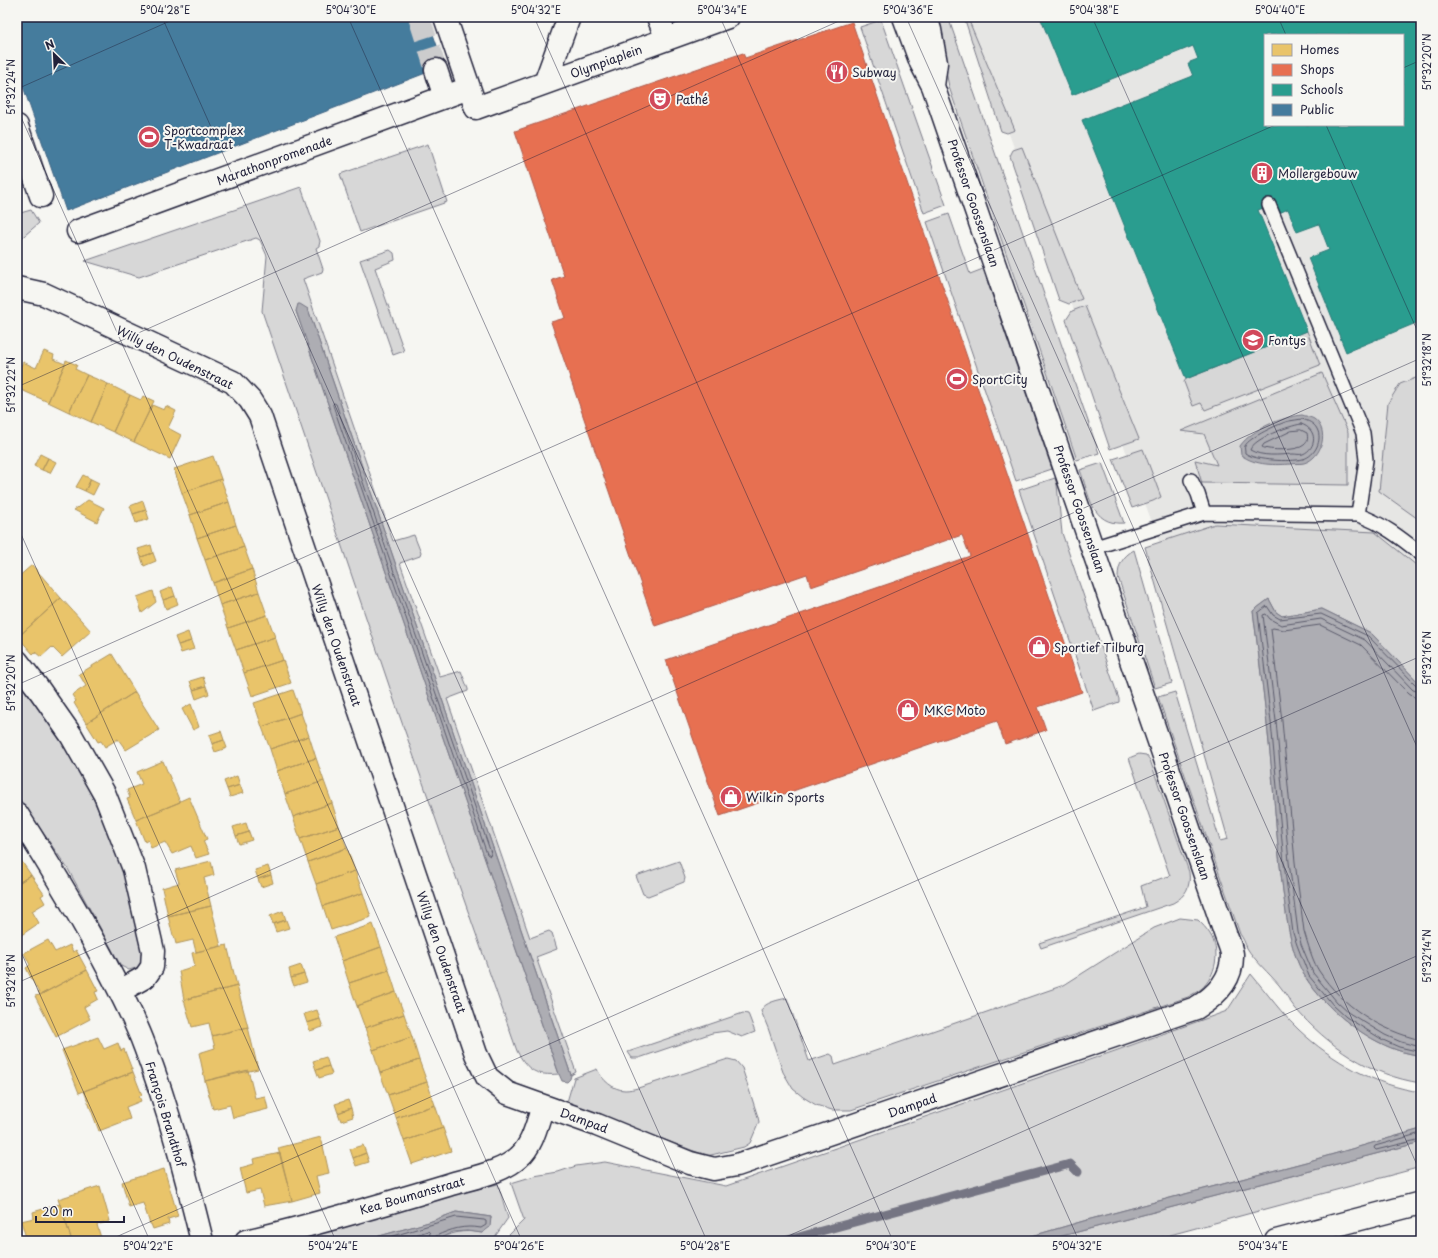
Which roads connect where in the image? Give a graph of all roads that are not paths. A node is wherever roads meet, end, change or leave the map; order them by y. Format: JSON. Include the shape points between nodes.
{"nodes":[{"id":1,"x":445,"y":17,"type":"edge"},
{"id":2,"x":569,"y":17,"type":"edge"},
{"id":3,"x":658,"y":17,"type":"edge"},
{"id":4,"x":728,"y":17,"type":"edge"},
{"id":5,"x":904,"y":17,"type":"edge"},
{"id":6,"x":926,"y":17,"type":"edge"},
{"id":7,"x":667,"y":39,"type":"junction"},
{"id":8,"x":436,"y":70,"type":"tunnel mouth"},
{"id":9,"x":545,"y":84,"type":"junction"},
{"id":10,"x":934,"y":86,"type":"junction"},
{"id":11,"x":469,"y":88,"type":"junction"},
{"id":12,"x":445,"y":97,"type":"junction"},
{"id":13,"x":17,"y":126,"type":"edge"},
{"id":14,"x":42,"y":196,"type":"dead end"},
{"id":15,"x":1269,"y":205,"type":"dead end"},
{"id":16,"x":78,"y":231,"type":"dead end"},
{"id":17,"x":17,"y":288,"type":"edge"},
{"id":18,"x":1191,"y":480,"type":"dead end"},
{"id":19,"x":1204,"y":513,"type":"junction"},
{"id":20,"x":1358,"y":514,"type":"junction"},
{"id":21,"x":1093,"y":548,"type":"junction"},
{"id":22,"x":1421,"y":554,"type":"edge"},
{"id":23,"x":17,"y":661,"type":"edge"},
{"id":24,"x":17,"y":814,"type":"edge"},
{"id":25,"x":1225,"y":933,"type":"joint"},
{"id":26,"x":120,"y":991,"type":"junction"},
{"id":27,"x":543,"y":1106,"type":"junction"},
{"id":28,"x":1421,"y":1203,"type":"edge"},
{"id":29,"x":202,"y":1241,"type":"edge"},
{"id":30,"x":246,"y":1241,"type":"edge"},
{"id":31,"x":1276,"y":1241,"type":"edge"}],
"edges":[{"from":1,"to":11,"type":"main road","name":"Olympiaplein"},
{"from":2,"to":9,"type":"main road","name":"Olympiaplein"},
{"from":3,"to":7,"type":"main road"},
{"from":4,"to":7,"type":"main road","name":"Olympiaplein"},
{"from":5,"to":10,"type":"main road","name":"Professor Goossenslaan","via":[[921,63]]},
{"from":6,"to":10,"type":"main road","name":"Professor Goossenslaan","via":[[936,63]]},
{"from":7,"to":9,"type":"main road","name":"Olympiaplein"},
{"from":8,"to":12,"type":"main road"},
{"from":9,"to":11,"type":"main road","name":"Olympiaplein","via":[[476,108]]},
{"from":10,"to":21,"type":"main road","name":"Professor Goossenslaan"},
{"from":11,"to":12,"type":"main road","name":"Marathonpromenade"},
{"from":12,"to":16,"type":"main road","name":"Marathonpromenade"},
{"from":13,"to":14,"type":"main road"},
{"from":15,"to":20,"type":"lane","via":[[1363,433],[1366,460]]},
{"from":17,"to":27,"type":"main road","name":"Willy den Oudenstraat","via":[[44,294],[233,382],[250,400],[260,416],[476,1054],[487,1077],[507,1093]]},
{"from":18,"to":19,"type":"lane"},
{"from":19,"to":20,"type":"lane"},
{"from":19,"to":21,"type":"lane"},
{"from":20,"to":22,"type":"lane","via":[[1388,528]]},
{"from":21,"to":25,"type":"main road","name":"Professor Goossenslaan"},
{"from":23,"to":26,"type":"main road","via":[[71,735],[105,795],[134,869],[153,951],[152,967],[145,977]]},
{"from":24,"to":26,"type":"main road","name":"François Brandthof","via":[[56,875]]},
{"from":25,"to":27,"type":"main road","name":"Dampad","via":[[1232,953],[1229,973],[1220,990],[1196,1008],[737,1164],[714,1169],[690,1163]]},
{"from":26,"to":29,"type":"main road","name":"François Brandthof","via":[[145,1046],[157,1081],[178,1148]]},
{"from":27,"to":30,"type":"main road","name":"Kea Boumanstraat","via":[[530,1143],[519,1158],[499,1170],[414,1196]]},
{"from":28,"to":31,"type":"main road"}]}
